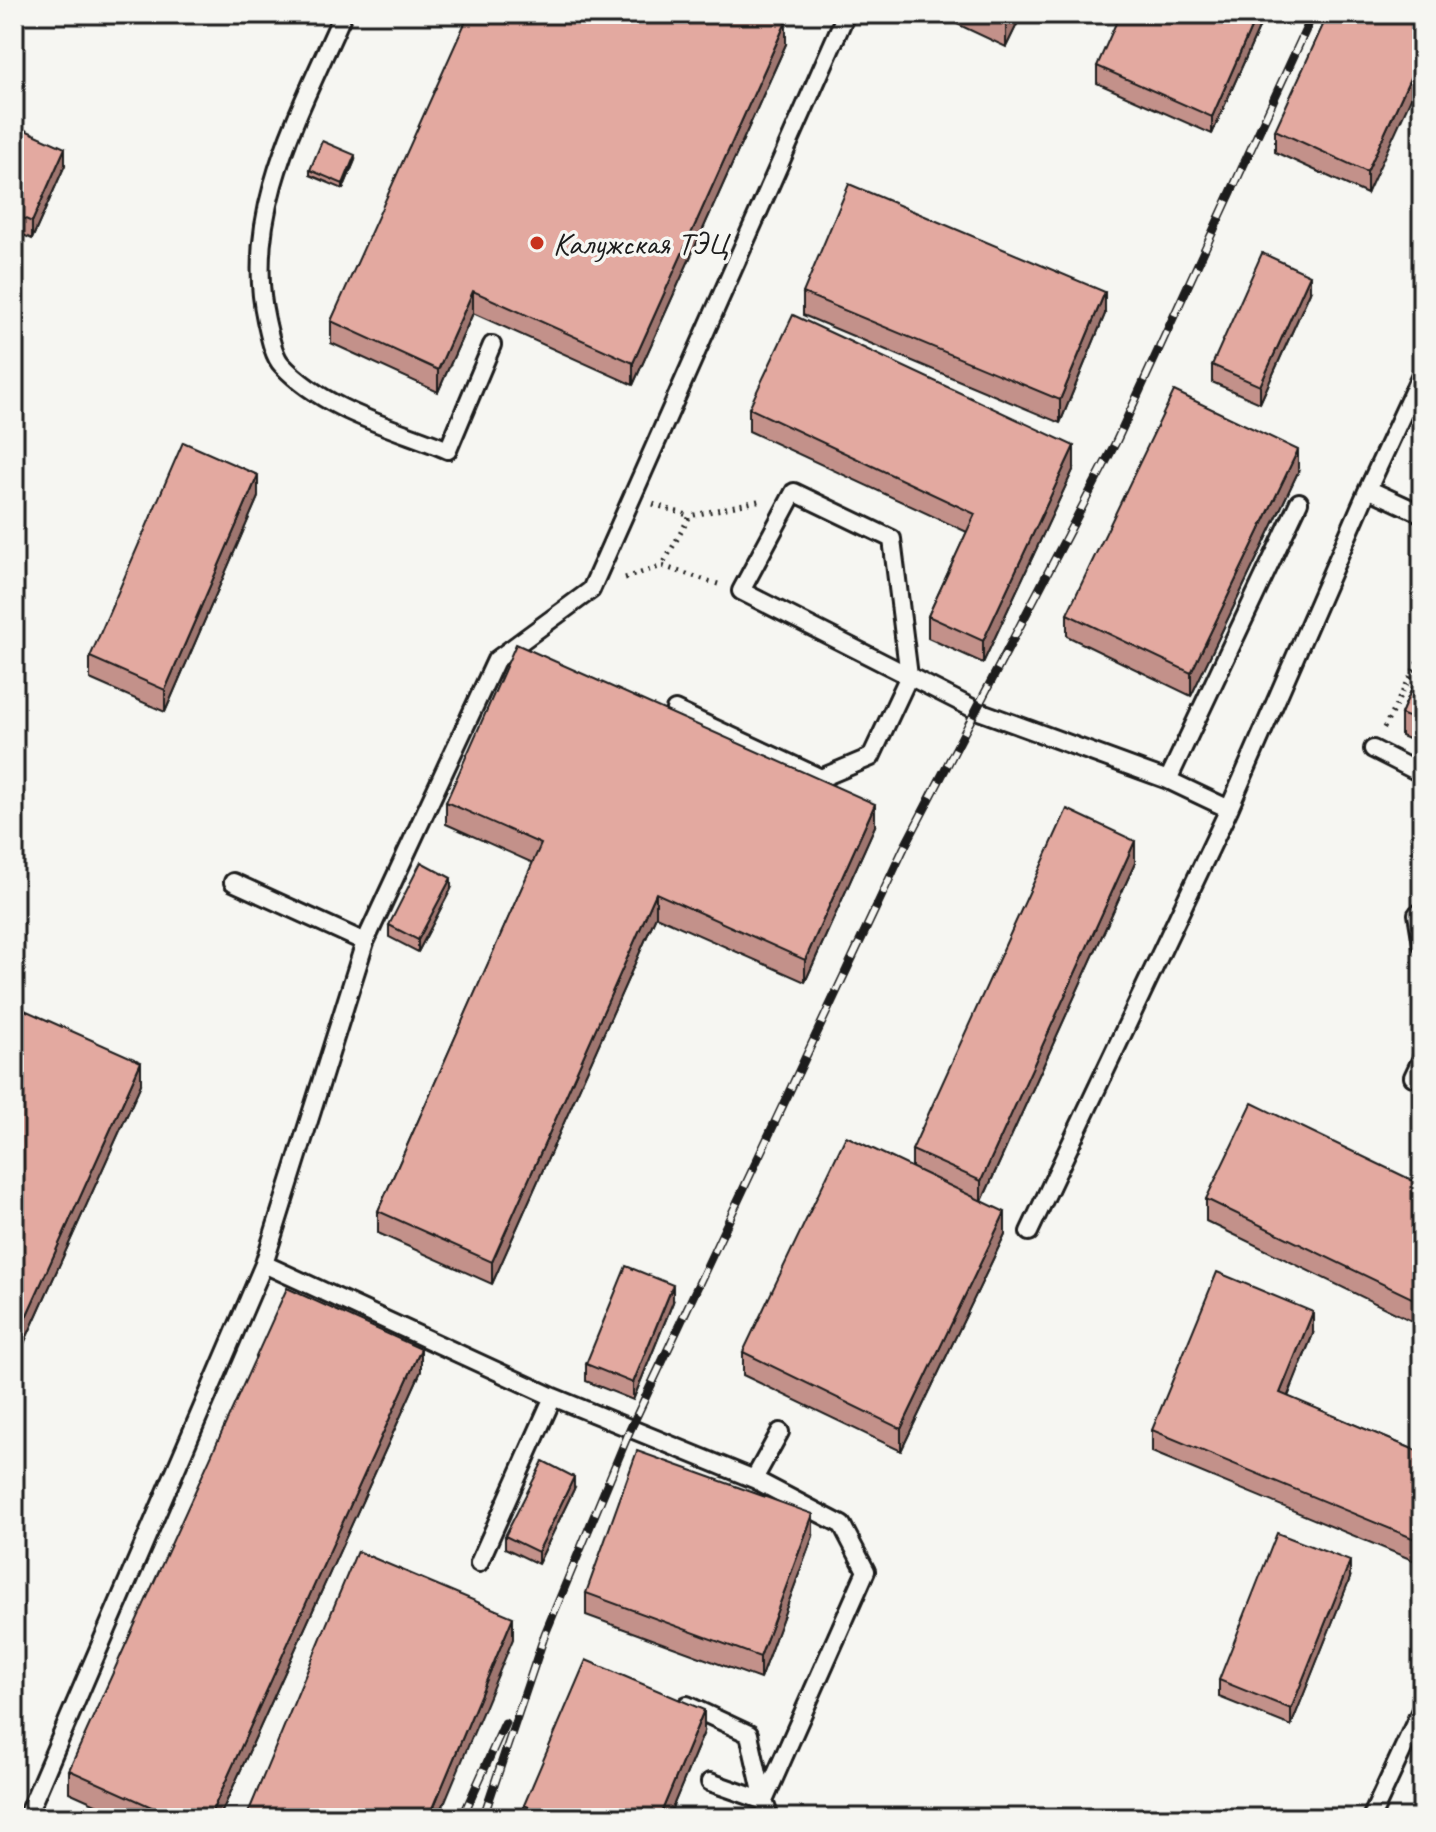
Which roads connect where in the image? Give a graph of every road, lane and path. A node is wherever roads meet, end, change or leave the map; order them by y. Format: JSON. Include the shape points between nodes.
{"nodes":[{"id":1,"x":343,"y":14,"type":"edge"},
{"id":2,"x":846,"y":14,"type":"edge"},
{"id":3,"x":492,"y":345,"type":"dead end"},
{"id":4,"x":1422,"y":372,"type":"edge"},
{"id":5,"x":1368,"y":489,"type":"junction"},
{"id":6,"x":794,"y":492,"type":"junction"},
{"id":7,"x":632,"y":498,"type":"junction"},
{"id":8,"x":1299,"y":502,"type":"dead end"},
{"id":9,"x":1422,"y":514,"type":"edge"},
{"id":10,"x":690,"y":516,"type":"junction"},
{"id":11,"x":741,"y":591,"type":"junction"},
{"id":12,"x":1422,"y":654,"type":"edge"},
{"id":13,"x":909,"y":676,"type":"junction"},
{"id":14,"x":675,"y":710,"type":"dead end"},
{"id":15,"x":1373,"y":749,"type":"joint"},
{"id":16,"x":1422,"y":774,"type":"edge"},
{"id":17,"x":1168,"y":780,"type":"junction"},
{"id":18,"x":1229,"y":809,"type":"junction"},
{"id":19,"x":233,"y":882,"type":"dead end"},
{"id":20,"x":1422,"y":916,"type":"edge"},
{"id":21,"x":365,"y":942,"type":"junction"},
{"id":22,"x":1422,"y":944,"type":"edge"},
{"id":23,"x":1422,"y":1058,"type":"edge"},
{"id":24,"x":1413,"y":1077,"type":"dead end"},
{"id":25,"x":1029,"y":1232,"type":"dead end"},
{"id":26,"x":264,"y":1264,"type":"junction"},
{"id":27,"x":553,"y":1397,"type":"junction"},
{"id":28,"x":780,"y":1432,"type":"dead end"},
{"id":29,"x":754,"y":1479,"type":"junction"},
{"id":30,"x":479,"y":1563,"type":"dead end"},
{"id":31,"x":668,"y":1696,"type":"edge"},
{"id":32,"x":1422,"y":1708,"type":"edge"},
{"id":33,"x":710,"y":1782,"type":"dead end"},
{"id":34,"x":764,"y":1801,"type":"junction"},
{"id":35,"x":26,"y":1818,"type":"edge"},
{"id":36,"x":770,"y":1818,"type":"edge"},
{"id":37,"x":1371,"y":1818,"type":"edge"}],
"edges":[{"from":1,"to":3,"type":"lane","via":[[279,158],[263,228],[258,285],[279,363],[321,398],[448,450]]},
{"from":2,"to":7,"type":"lane"},
{"from":4,"to":5,"type":"lane"},
{"from":5,"to":9,"type":"lane"},
{"from":5,"to":18,"type":"lane"},
{"from":6,"to":10,"type":"path"},
{"from":6,"to":11,"type":"lane"},
{"from":6,"to":13,"type":"lane","via":[[892,539]]},
{"from":7,"to":10,"type":"path"},
{"from":7,"to":21,"type":"lane","via":[[591,590],[496,660]]},
{"from":8,"to":17,"type":"lane"},
{"from":10,"to":11,"type":"path","via":[[662,566]]},
{"from":11,"to":13,"type":"lane"},
{"from":12,"to":15,"type":"path"},
{"from":13,"to":14,"type":"lane","via":[[871,757],[821,778]]},
{"from":13,"to":17,"type":"lane","via":[[976,710]]},
{"from":15,"to":16,"type":"lane"},
{"from":17,"to":18,"type":"lane"},
{"from":18,"to":25,"type":"lane"},
{"from":19,"to":21,"type":"lane"},
{"from":20,"to":22,"type":"lane","via":[[1417,914]]},
{"from":21,"to":26,"type":"lane"},
{"from":23,"to":24,"type":"lane"},
{"from":26,"to":27,"type":"lane"},
{"from":26,"to":35,"type":"lane"},
{"from":27,"to":29,"type":"lane"},
{"from":27,"to":30,"type":"lane"},
{"from":28,"to":29,"type":"lane"},
{"from":29,"to":34,"type":"lane","via":[[842,1525],[866,1571]]},
{"from":31,"to":34,"type":"lane","via":[[749,1734]]},
{"from":32,"to":37,"type":"lane"},
{"from":33,"to":34,"type":"lane"},
{"from":34,"to":36,"type":"lane"}]}
